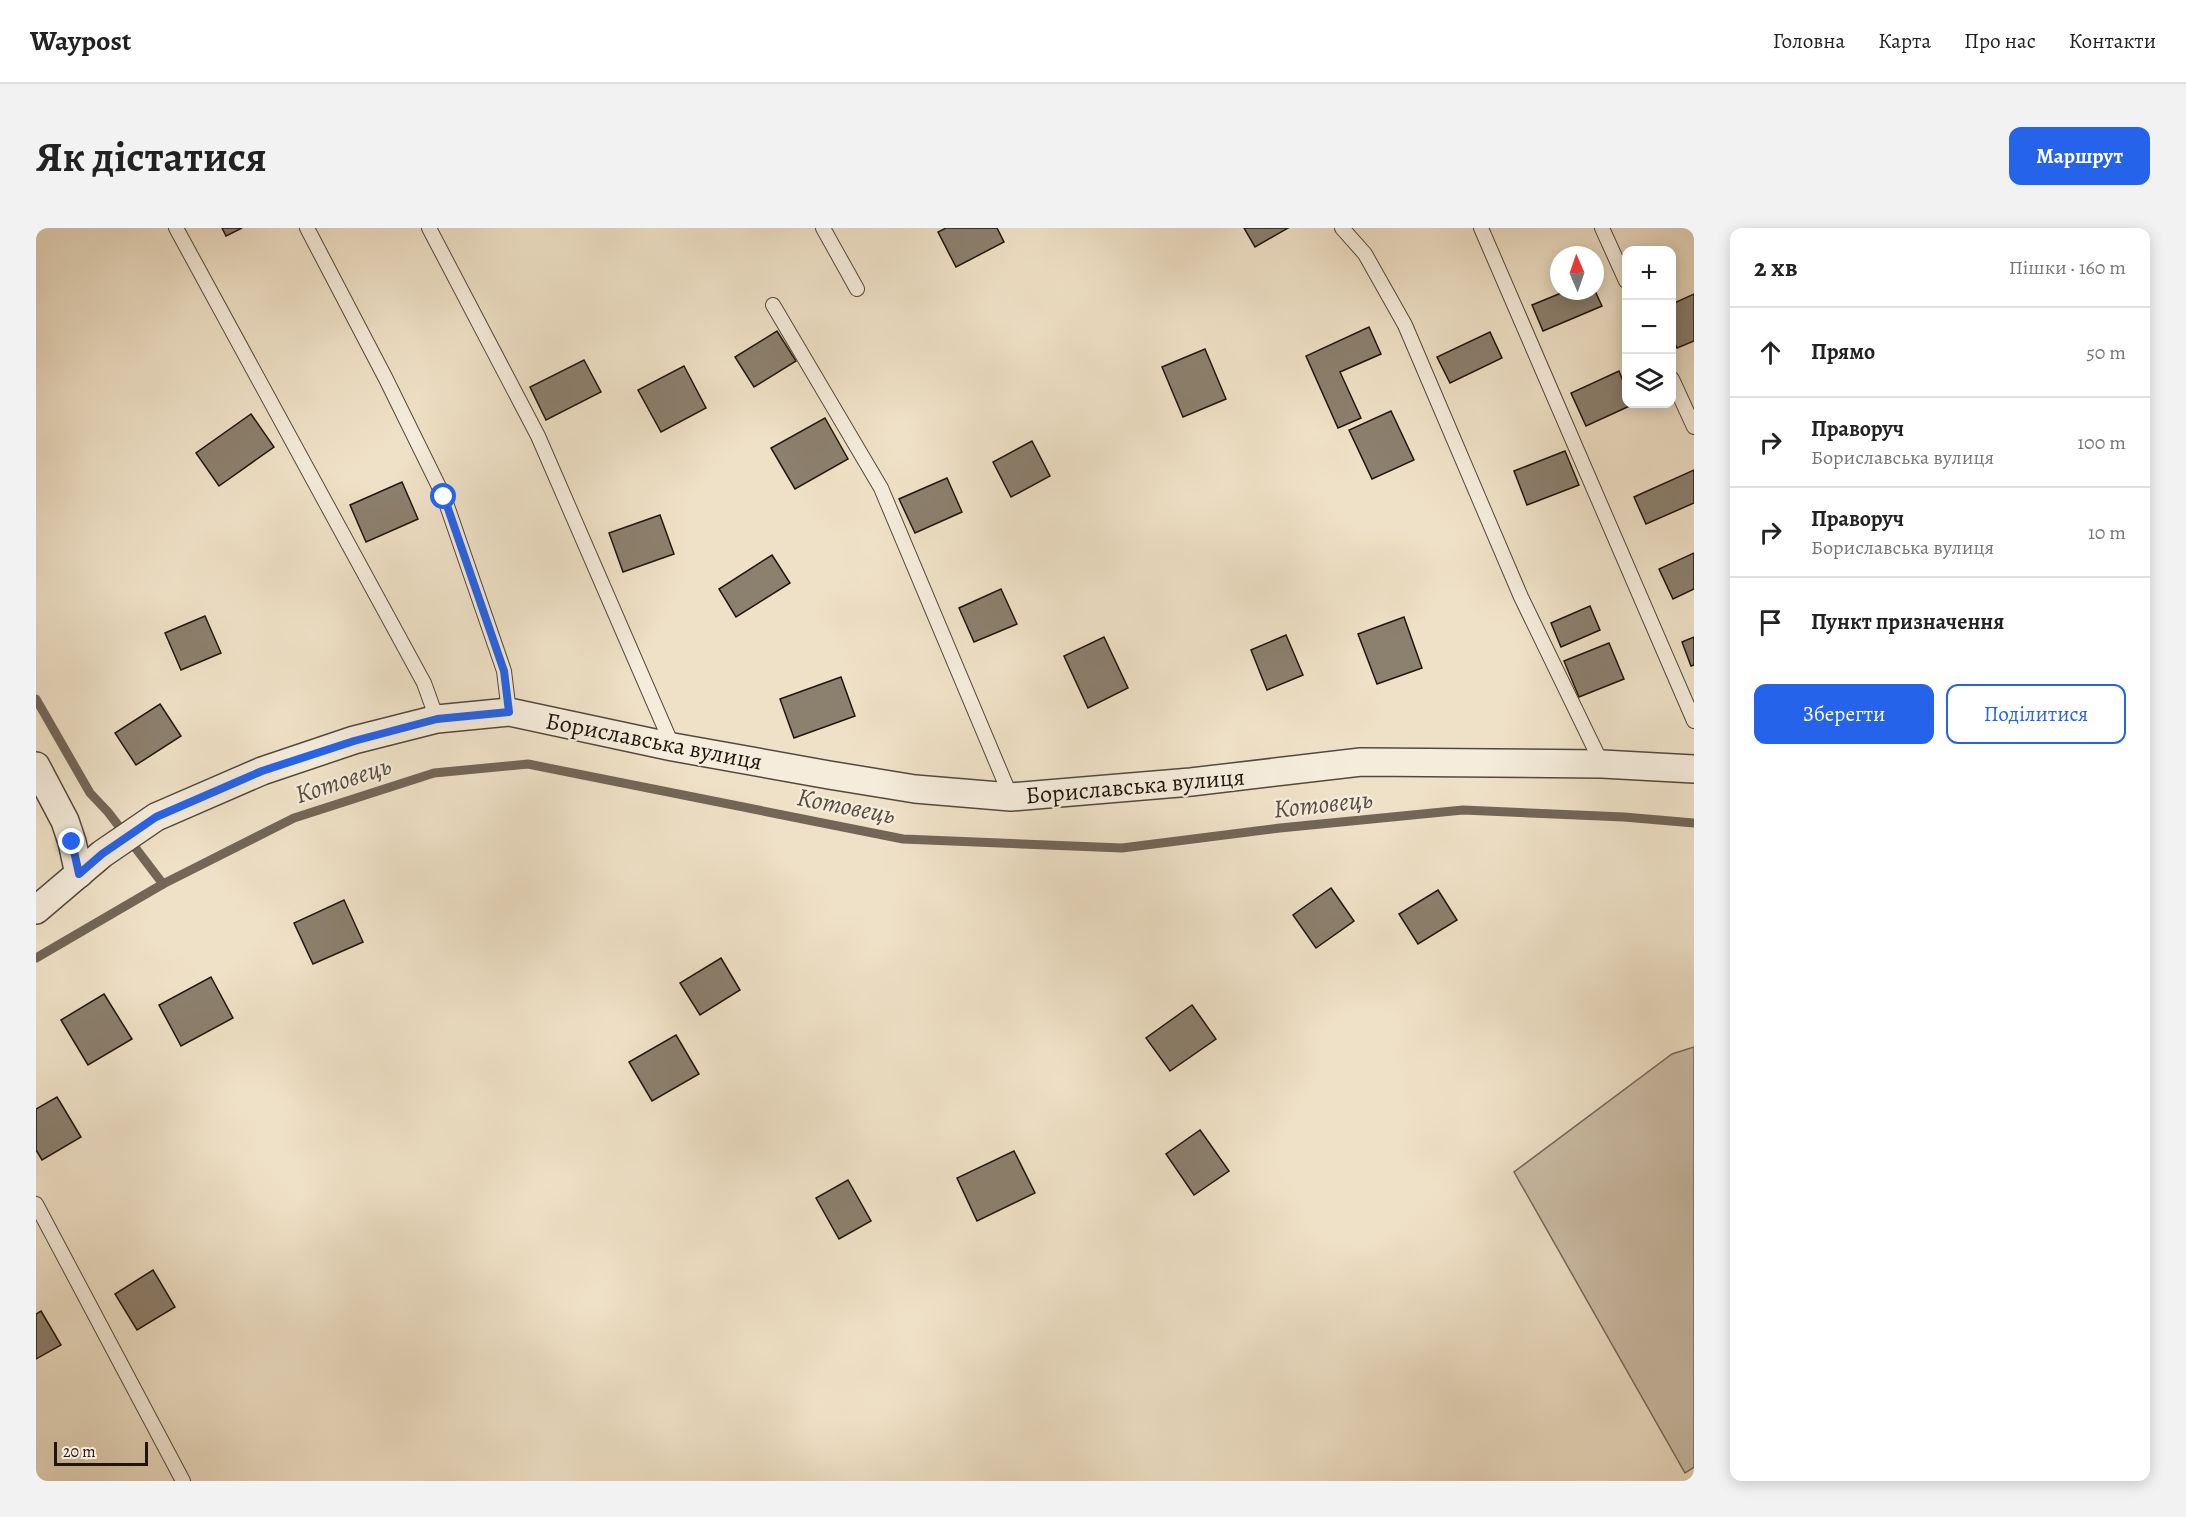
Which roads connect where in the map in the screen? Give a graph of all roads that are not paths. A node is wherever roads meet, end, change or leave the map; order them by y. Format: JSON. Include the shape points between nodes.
{"nodes":[{"id":1,"x":176,"y":228,"type":"edge"},
{"id":2,"x":307,"y":228,"type":"edge"},
{"id":3,"x":429,"y":228,"type":"edge"},
{"id":4,"x":823,"y":228,"type":"edge"},
{"id":5,"x":1342,"y":228,"type":"edge"},
{"id":6,"x":1481,"y":228,"type":"edge"},
{"id":7,"x":1602,"y":228,"type":"edge"},
{"id":8,"x":1622,"y":272,"type":"edge"},
{"id":9,"x":857,"y":289,"type":"dead end"},
{"id":10,"x":773,"y":305,"type":"dead end"},
{"id":11,"x":1676,"y":390,"type":"edge"},
{"id":12,"x":1694,"y":428,"type":"edge"},
{"id":13,"x":509,"y":712,"type":"junction"},
{"id":14,"x":437,"y":719,"type":"junction"},
{"id":15,"x":1694,"y":721,"type":"edge"},
{"id":16,"x":674,"y":747,"type":"junction"},
{"id":17,"x":1602,"y":764,"type":"junction"},
{"id":18,"x":36,"y":766,"type":"edge"},
{"id":19,"x":1694,"y":769,"type":"edge"},
{"id":20,"x":1011,"y":797,"type":"junction"},
{"id":21,"x":79,"y":874,"type":"junction"},
{"id":22,"x":36,"y":910,"type":"edge"},
{"id":23,"x":36,"y":1204,"type":"edge"},
{"id":24,"x":183,"y":1481,"type":"edge"}],
"edges":[{"from":1,"to":14,"type":"lane","via":[[424,683]]},
{"from":2,"to":13,"type":"lane","via":[[444,497],[504,671]]},
{"from":3,"to":16,"type":"lane","via":[[538,436]]},
{"from":4,"to":9,"type":"lane"},
{"from":5,"to":17,"type":"lane","via":[[1365,254],[1405,326],[1521,597]]},
{"from":6,"to":15,"type":"lane"},
{"from":7,"to":8,"type":"lane"},
{"from":10,"to":20,"type":"lane","via":[[881,488]]},
{"from":11,"to":12,"type":"lane"},
{"from":13,"to":14,"type":"street","name":"Бориславська вулиця"},
{"from":13,"to":16,"type":"street","name":"Бориславська вулиця"},
{"from":14,"to":21,"type":"street","name":"Бориславська вулиця","via":[[262,771],[156,817]]},
{"from":16,"to":20,"type":"street","name":"Бориславська вулиця","via":[[915,789]]},
{"from":17,"to":19,"type":"street","name":"Бориславська вулиця"},
{"from":17,"to":20,"type":"street","name":"Бориславська вулиця","via":[[1360,762],[1191,782]]},
{"from":18,"to":21,"type":"street","via":[[65,821]]},
{"from":21,"to":22,"type":"street","name":"Бориславська вулиця"},
{"from":23,"to":24,"type":"lane"}]}
